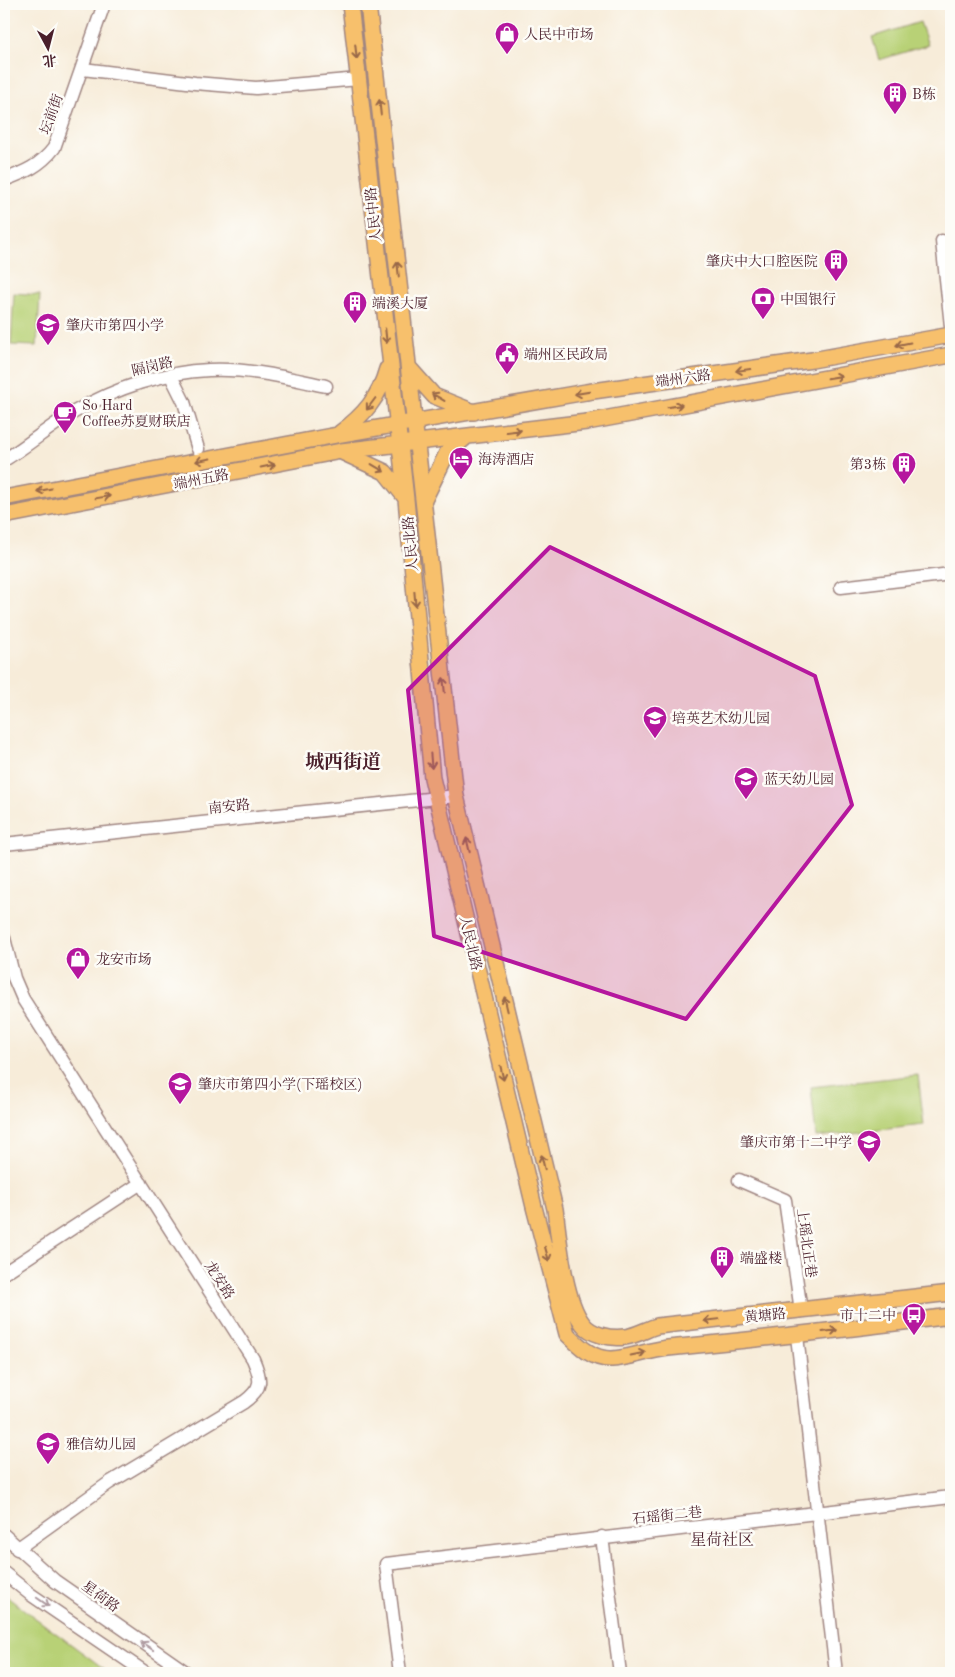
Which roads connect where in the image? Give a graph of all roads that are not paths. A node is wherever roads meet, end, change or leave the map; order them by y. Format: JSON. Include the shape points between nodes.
{"nodes":[{"id":1,"x":104,"y":4,"type":"edge"},
{"id":2,"x":350,"y":4,"type":"edge"},
{"id":3,"x":368,"y":4,"type":"edge"},
{"id":4,"x":83,"y":69,"type":"junction"},
{"id":5,"x":359,"y":79,"type":"junction"},
{"id":6,"x":4,"y":180,"type":"edge"},
{"id":7,"x":942,"y":241,"type":"dead end"},
{"id":8,"x":951,"y":326,"type":"edge"},
{"id":9,"x":951,"y":335,"type":"edge"},
{"id":10,"x":951,"y":355,"type":"edge"},
{"id":11,"x":389,"y":363,"type":"junction"},
{"id":12,"x":410,"y":369,"type":"junction"},
{"id":13,"x":171,"y":376,"type":"junction"},
{"id":14,"x":326,"y":386,"type":"dead end"},
{"id":15,"x":475,"y":413,"type":"junction"},
{"id":16,"x":415,"y":423,"type":"junction"},
{"id":17,"x":397,"y":426,"type":"junction"},
{"id":18,"x":337,"y":436,"type":"junction"},
{"id":19,"x":466,"y":437,"type":"junction"},
{"id":20,"x":417,"y":443,"type":"junction"},
{"id":21,"x":399,"y":445,"type":"junction"},
{"id":22,"x":198,"y":449,"type":"dead end"},
{"id":23,"x":340,"y":451,"type":"junction"},
{"id":24,"x":4,"y":460,"type":"edge"},
{"id":25,"x":422,"y":484,"type":"junction"},
{"id":26,"x":405,"y":492,"type":"junction"},
{"id":27,"x":4,"y":495,"type":"edge"},
{"id":28,"x":423,"y":501,"type":"junction"},
{"id":29,"x":4,"y":516,"type":"edge"},
{"id":30,"x":951,"y":574,"type":"edge"},
{"id":31,"x":841,"y":587,"type":"dead end"},
{"id":32,"x":456,"y":796,"type":"junction"},
{"id":33,"x":437,"y":800,"type":"junction"},
{"id":34,"x":4,"y":844,"type":"edge"},
{"id":35,"x":4,"y":938,"type":"edge"},
{"id":36,"x":739,"y":1180,"type":"dead end"},
{"id":37,"x":141,"y":1183,"type":"junction"},
{"id":38,"x":4,"y":1273,"type":"edge"},
{"id":39,"x":951,"y":1293,"type":"edge"},
{"id":40,"x":801,"y":1311,"type":"junction"},
{"id":41,"x":951,"y":1316,"type":"edge"},
{"id":42,"x":583,"y":1324,"type":"joint"},
{"id":43,"x":797,"y":1336,"type":"junction"},
{"id":44,"x":660,"y":1349,"type":"joint"},
{"id":45,"x":951,"y":1497,"type":"edge"},
{"id":46,"x":818,"y":1513,"type":"junction"},
{"id":47,"x":4,"y":1535,"type":"edge"},
{"id":48,"x":602,"y":1537,"type":"junction"},
{"id":49,"x":17,"y":1549,"type":"junction"},
{"id":50,"x":4,"y":1573,"type":"edge"},
{"id":51,"x":146,"y":1673,"type":"edge"},
{"id":52,"x":188,"y":1673,"type":"edge"},
{"id":53,"x":400,"y":1673,"type":"edge"},
{"id":54,"x":620,"y":1673,"type":"edge"},
{"id":55,"x":836,"y":1673,"type":"edge"}],
"edges":[{"from":1,"to":4,"type":"street","name":"坛前街"},
{"from":2,"to":5,"type":"main road","name":"人民中路","one_way":true},
{"from":12,"to":3,"type":"main road","name":"人民中路","one_way":true},
{"from":4,"to":5,"type":"street","via":[[256,88]]},
{"from":4,"to":6,"type":"street","name":"坛前街","via":[[54,148],[32,170]]},
{"from":5,"to":11,"type":"main road","name":"人民中路","one_way":true},
{"from":7,"to":8,"type":"street"},
{"from":9,"to":15,"type":"main road","name":"端州六路","one_way":true,"via":[[812,360],[586,392]]},
{"from":19,"to":10,"type":"main road","name":"端州六路","one_way":true,"via":[[615,417]]},
{"from":11,"to":17,"type":"main road","name":"人民中路"},
{"from":11,"to":18,"type":"main road","one_way":true,"via":[[382,388],[372,404]]},
{"from":15,"to":12,"type":"main road","one_way":true,"via":[[434,396]]},
{"from":12,"to":16,"type":"main road","name":"人民中路"},
{"from":13,"to":14,"type":"street","name":"隔岗路","via":[[210,370],[269,374]]},
{"from":13,"to":22,"type":"street","via":[[184,402]]},
{"from":13,"to":24,"type":"street","name":"隔岗路","via":[[116,390],[74,412],[29,446]]},
{"from":15,"to":16,"type":"main road","name":"端州六路"},
{"from":16,"to":17,"type":"main road","name":"端州六路"},
{"from":16,"to":20,"type":"main road","name":"人民中路"},
{"from":17,"to":18,"type":"main road","name":"端州五路"},
{"from":17,"to":21,"type":"main road","name":"人民中路"},
{"from":18,"to":27,"type":"main road","name":"端州五路","one_way":true},
{"from":19,"to":20,"type":"main road","name":"端州六路"},
{"from":19,"to":28,"type":"main road","via":[[447,452]]},
{"from":20,"to":21,"type":"main road","name":"端州六路"},
{"from":20,"to":25,"type":"main road","name":"人民北路"},
{"from":21,"to":23,"type":"main road","name":"端州五路"},
{"from":21,"to":26,"type":"main road","name":"人民北路"},
{"from":23,"to":26,"type":"main road","one_way":true,"via":[[384,472]]},
{"from":29,"to":23,"type":"main road","name":"端州五路","one_way":true},
{"from":25,"to":26,"type":"main road"},
{"from":25,"to":28,"type":"main road","name":"人民北路"},
{"from":26,"to":33,"type":"main road","name":"人民北路","one_way":true,"via":[[432,778]]},
{"from":32,"to":28,"type":"main road","name":"人民北路","one_way":true},
{"from":30,"to":31,"type":"street"},
{"from":32,"to":33,"type":"street","name":"南安路"},
{"from":42,"to":32,"type":"main road","name":"人民北路","one_way":true,"via":[[574,1307],[563,1262],[555,1209]]},
{"from":33,"to":34,"type":"street","name":"南安路"},
{"from":33,"to":44,"type":"main road","name":"人民北路","one_way":true,"via":[[567,1334],[595,1357],[611,1359]]},
{"from":35,"to":37,"type":"street","name":"龙安路","via":[[23,999]]},
{"from":36,"to":40,"type":"street","name":"上瑶北正巷","via":[[785,1200]]},
{"from":37,"to":38,"type":"street"},
{"from":37,"to":49,"type":"street","name":"龙安路","via":[[253,1359],[260,1384],[244,1402],[109,1483]]},
{"from":39,"to":40,"type":"main road","name":"黄塘路"},
{"from":40,"to":42,"type":"main road","name":"黄塘路","one_way":true,"via":[[657,1326],[626,1337],[593,1332]]},
{"from":43,"to":41,"type":"main road","name":"黄塘路","one_way":true},
{"from":43,"to":44,"type":"main road","name":"黄塘路"},
{"from":43,"to":46,"type":"street"},
{"from":45,"to":46,"type":"street","name":"石瑶街二巷"},
{"from":46,"to":48,"type":"street","name":"石瑶街二巷"},
{"from":46,"to":55,"type":"street"},
{"from":47,"to":49,"type":"street","name":"星荷路"},
{"from":48,"to":53,"type":"street","name":"石瑶街二巷","via":[[386,1564]]},
{"from":48,"to":54,"type":"street"},
{"from":52,"to":49,"type":"street","name":"星荷路","one_way":true,"via":[[55,1581]]},
{"from":50,"to":51,"type":"street","one_way":true}]}
